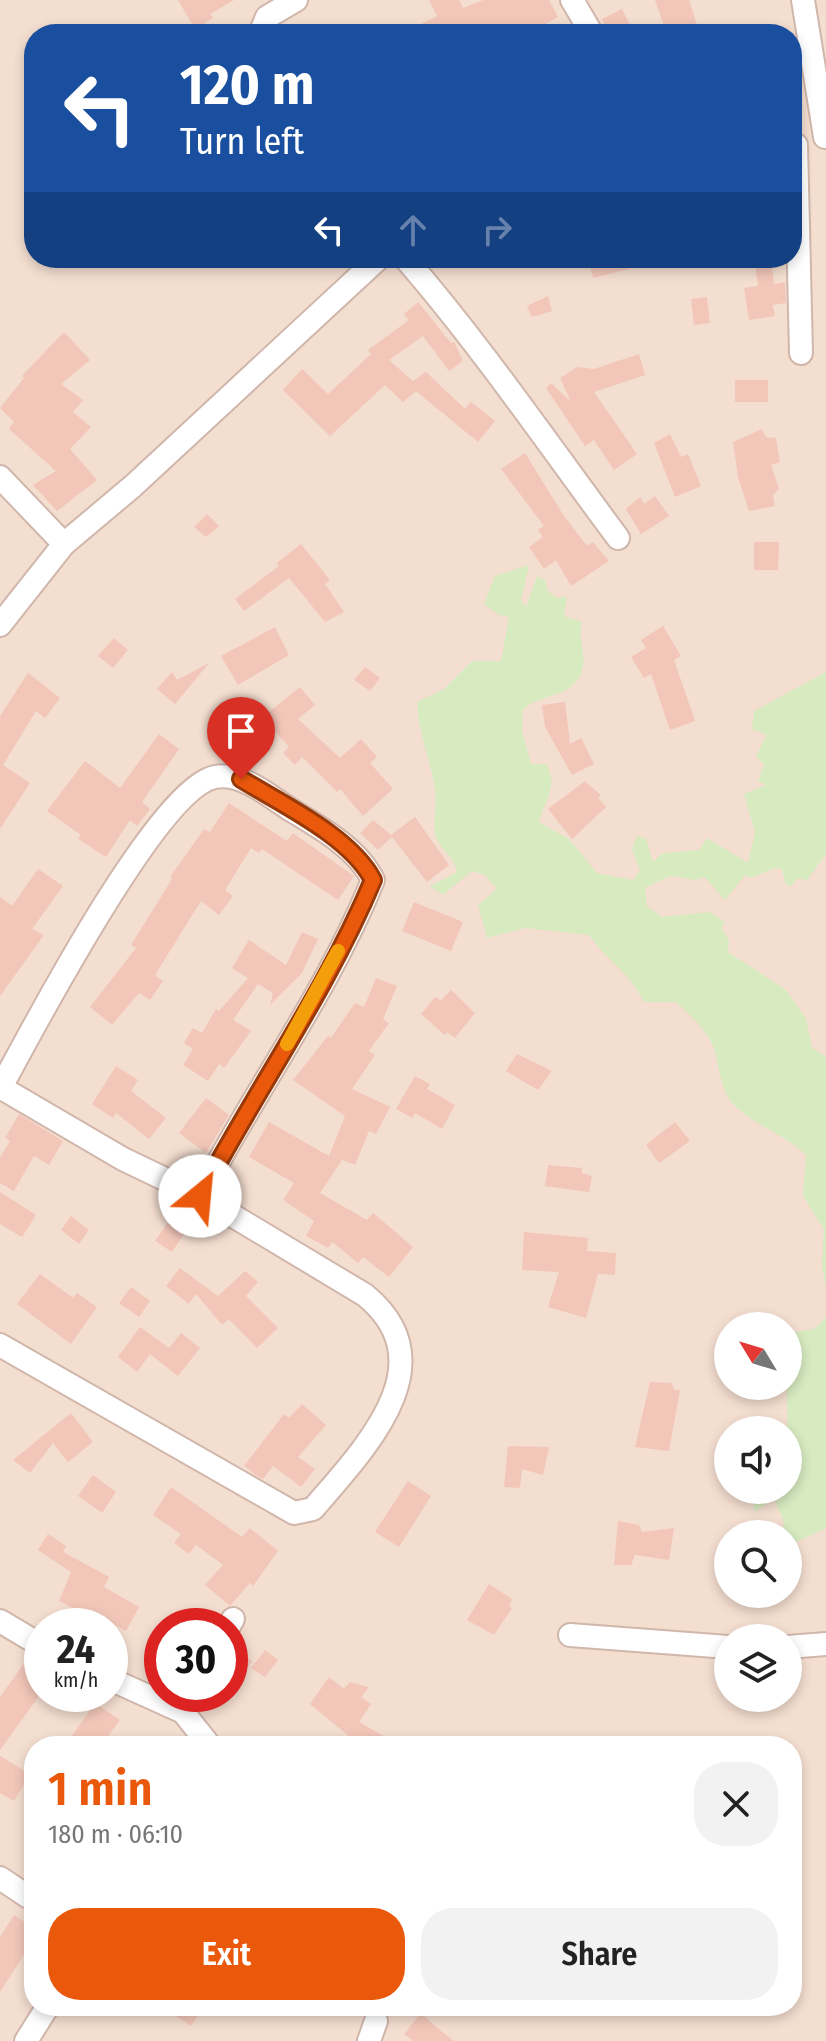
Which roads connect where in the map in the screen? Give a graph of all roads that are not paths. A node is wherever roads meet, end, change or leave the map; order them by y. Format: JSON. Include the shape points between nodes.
{"nodes":[{"id":1,"x":296,"y":0,"type":"edge"},
{"id":2,"x":572,"y":0,"type":"edge"},
{"id":3,"x":803,"y":0,"type":"edge"},
{"id":4,"x":264,"y":24,"type":"edge"},
{"id":5,"x":586,"y":24,"type":"edge"},
{"id":6,"x":826,"y":136,"type":"edge"},
{"id":7,"x":802,"y":144,"type":"edge"},
{"id":8,"x":368,"y":268,"type":"edge"},
{"id":9,"x":414,"y":268,"type":"edge"},
{"id":10,"x":798,"y":268,"type":"edge"},
{"id":11,"x":801,"y":353,"type":"dead end"},
{"id":12,"x":0,"y":477,"type":"edge"},
{"id":13,"x":618,"y":538,"type":"dead end"},
{"id":14,"x":64,"y":544,"type":"junction"},
{"id":15,"x":0,"y":625,"type":"edge"},
{"id":16,"x":0,"y":1088,"type":"edge"},
{"id":17,"x":200,"y":1196,"type":"junction"},
{"id":18,"x":0,"y":1345,"type":"edge"},
{"id":19,"x":0,"y":1621,"type":"edge"},
{"id":20,"x":24,"y":1635,"type":"edge"},
{"id":21,"x":570,"y":1635,"type":"dead end"},
{"id":22,"x":826,"y":1644,"type":"edge"},
{"id":23,"x":714,"y":1646,"type":"edge"},
{"id":24,"x":802,"y":1646,"type":"edge"},
{"id":25,"x":193,"y":1712,"type":"edge"},
{"id":26,"x":205,"y":1736,"type":"edge"},
{"id":27,"x":0,"y":1878,"type":"edge"},
{"id":28,"x":24,"y":1894,"type":"edge"},
{"id":29,"x":42,"y":2016,"type":"edge"},
{"id":30,"x":26,"y":2041,"type":"edge"}],
"edges":[{"from":1,"to":4,"type":"street"},
{"from":2,"to":5,"type":"street"},
{"from":3,"to":6,"type":"street"},
{"from":6,"to":7,"type":"street"},
{"from":8,"to":14,"type":"street"},
{"from":9,"to":13,"type":"street","via":[[537,424]]},
{"from":10,"to":11,"type":"street"},
{"from":12,"to":14,"type":"street"},
{"from":14,"to":15,"type":"street"},
{"from":16,"to":17,"type":"street","via":[[123,1159]]},
{"from":16,"to":17,"type":"street","via":[[82,941],[171,809],[214,777],[241,779],[364,862],[373,880],[298,1027]]},
{"from":17,"to":18,"type":"street","via":[[365,1295],[389,1317],[402,1346],[397,1391],[371,1436],[313,1509],[294,1513],[278,1507]]},
{"from":19,"to":20,"type":"street"},
{"from":21,"to":23,"type":"street"},
{"from":22,"to":24,"type":"street"},
{"from":25,"to":26,"type":"street"},
{"from":27,"to":28,"type":"street"},
{"from":29,"to":30,"type":"street"}]}
